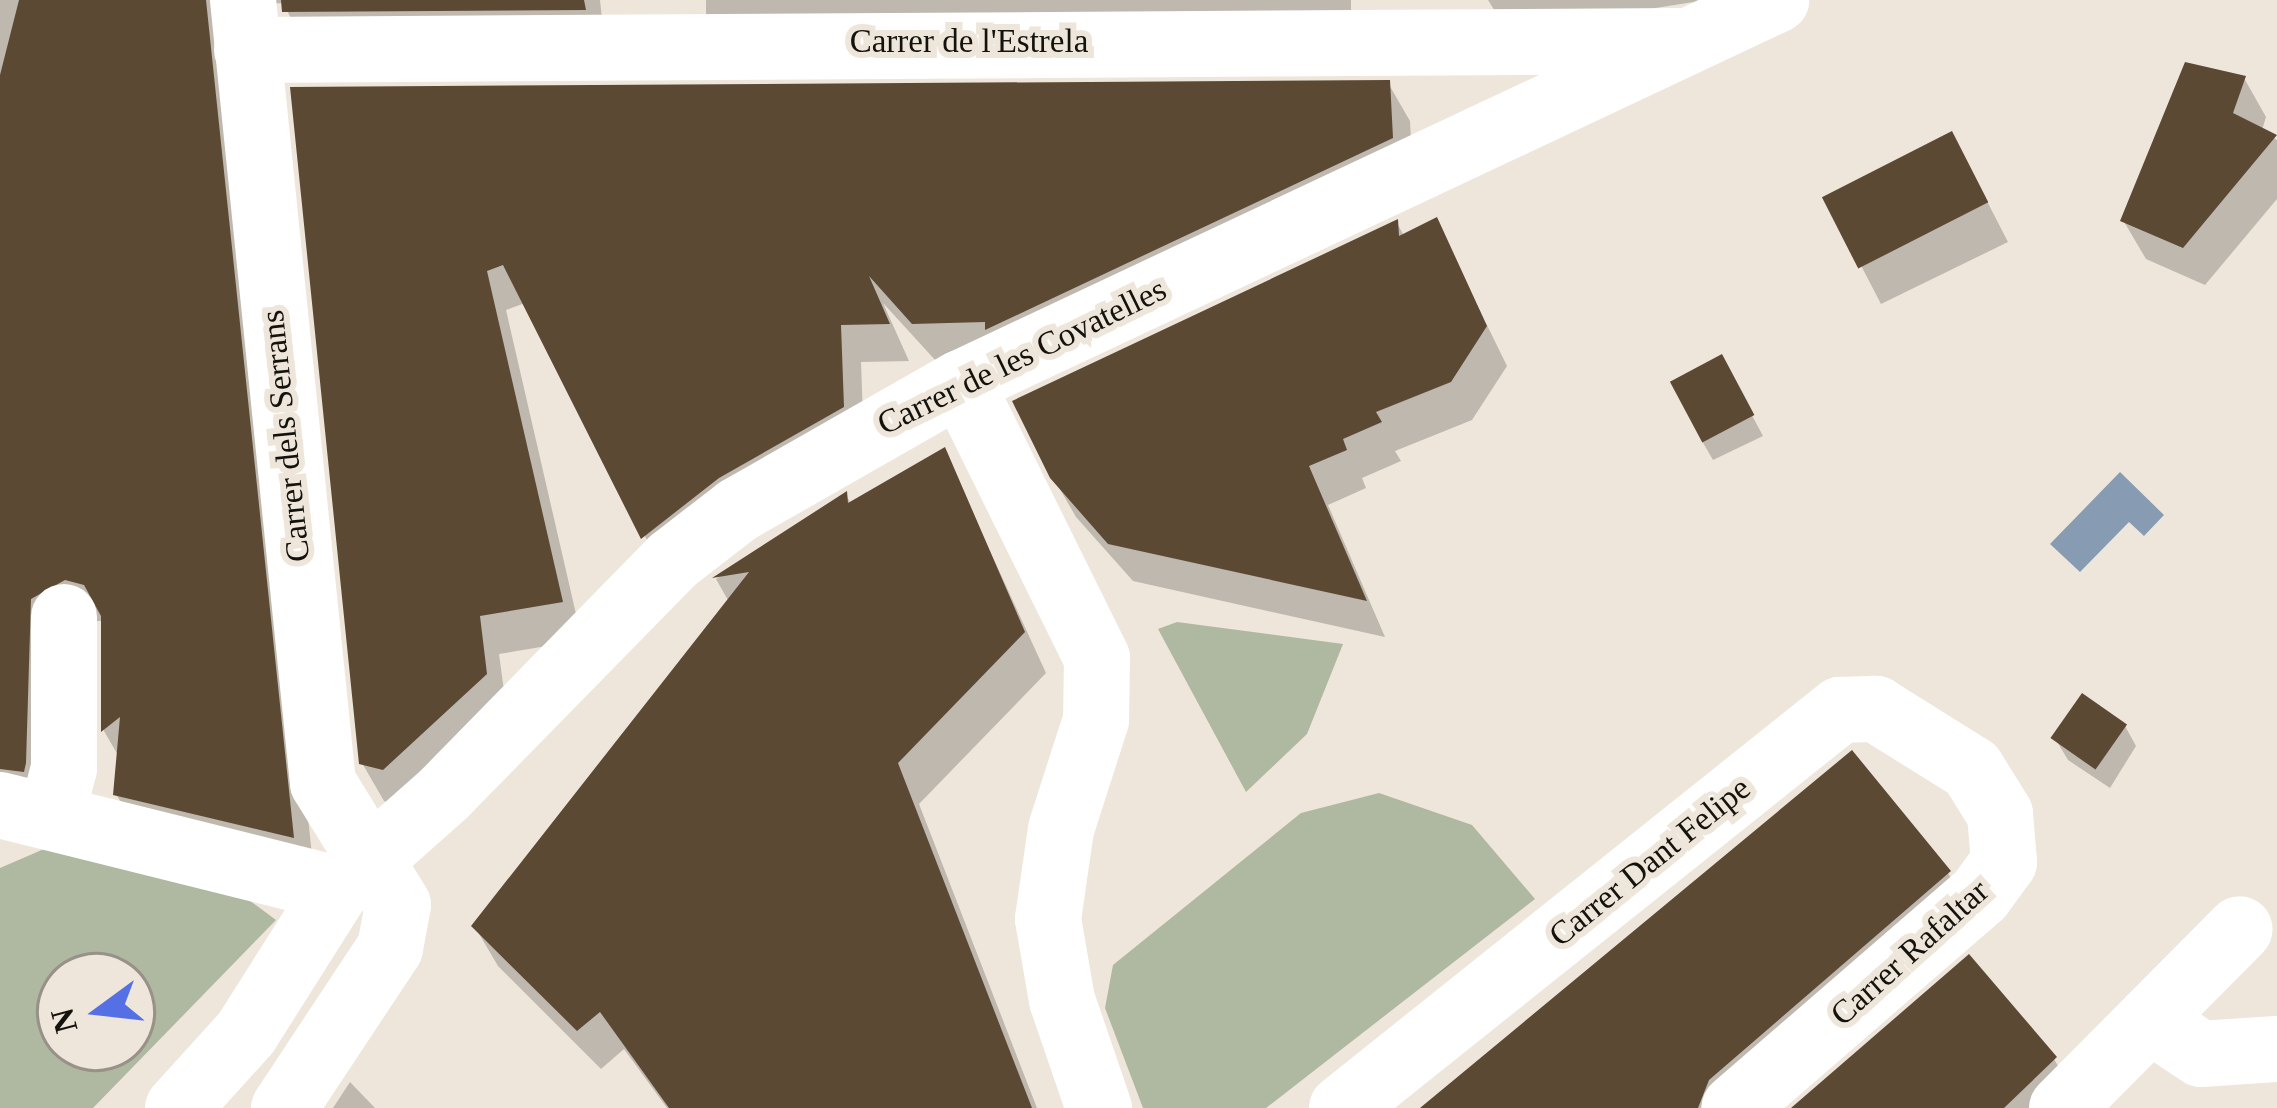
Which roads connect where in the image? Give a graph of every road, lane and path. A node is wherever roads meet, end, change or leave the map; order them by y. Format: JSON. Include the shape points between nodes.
{"nodes":[{"id":1,"x":1776,"y":0,"type":"edge"},
{"id":2,"x":245,"y":25,"type":"edge"},
{"id":3,"x":1691,"y":41,"type":"junction"},
{"id":4,"x":961,"y":383,"type":"junction"},
{"id":5,"x":64,"y":617,"type":"dead end"},
{"id":6,"x":1972,"y":769,"type":"joint"},
{"id":7,"x":20,"y":818,"type":"edge"},
{"id":8,"x":352,"y":875,"type":"junction"},
{"id":9,"x":2240,"y":929,"type":"dead end"},
{"id":10,"x":2150,"y":1020,"type":"junction"},
{"id":11,"x":2277,"y":1049,"type":"edge"},
{"id":12,"x":178,"y":1108,"type":"edge"},
{"id":13,"x":284,"y":1108,"type":"edge"},
{"id":14,"x":1099,"y":1108,"type":"edge"},
{"id":15,"x":1342,"y":1108,"type":"edge"},
{"id":16,"x":1734,"y":1108,"type":"edge"},
{"id":17,"x":2062,"y":1108,"type":"edge"}],
"edges":[{"from":1,"to":3,"type":"street","name":"Carrer de les Covatelles"},
{"from":2,"to":3,"type":"street","name":"Carrer de l'Estrela"},
{"from":2,"to":8,"type":"street","name":"Carrer dels Serrans","via":[[318,748]]},
{"from":3,"to":4,"type":"street","name":"Carrer de les Covatelles"},
{"from":4,"to":8,"type":"street","name":"Carrer de les Covatelles","via":[[795,474],[672,561],[445,794]]},
{"from":4,"to":14,"type":"street","via":[[1097,658],[1096,719],[1060,829],[1048,919],[1054,972]]},
{"from":5,"to":7,"type":"street","via":[[64,768]]},
{"from":6,"to":15,"type":"street","name":"Carrer Dant Felipe","via":[[1876,709],[1840,710]]},
{"from":6,"to":16,"type":"street","name":"Carrer Rafaltar","via":[[2008,838],[1994,879]]},
{"from":7,"to":8,"type":"street"},
{"from":8,"to":12,"type":"street","name":"Carrer de les Covatelles","via":[[245,1033]]},
{"from":8,"to":13,"type":"street","name":"Carrer dels Serrans","via":[[398,905],[398,928],[330,1047]]},
{"from":9,"to":10,"type":"street"},
{"from":10,"to":11,"type":"street","via":[[2201,1054]]},
{"from":10,"to":17,"type":"street"}]}
